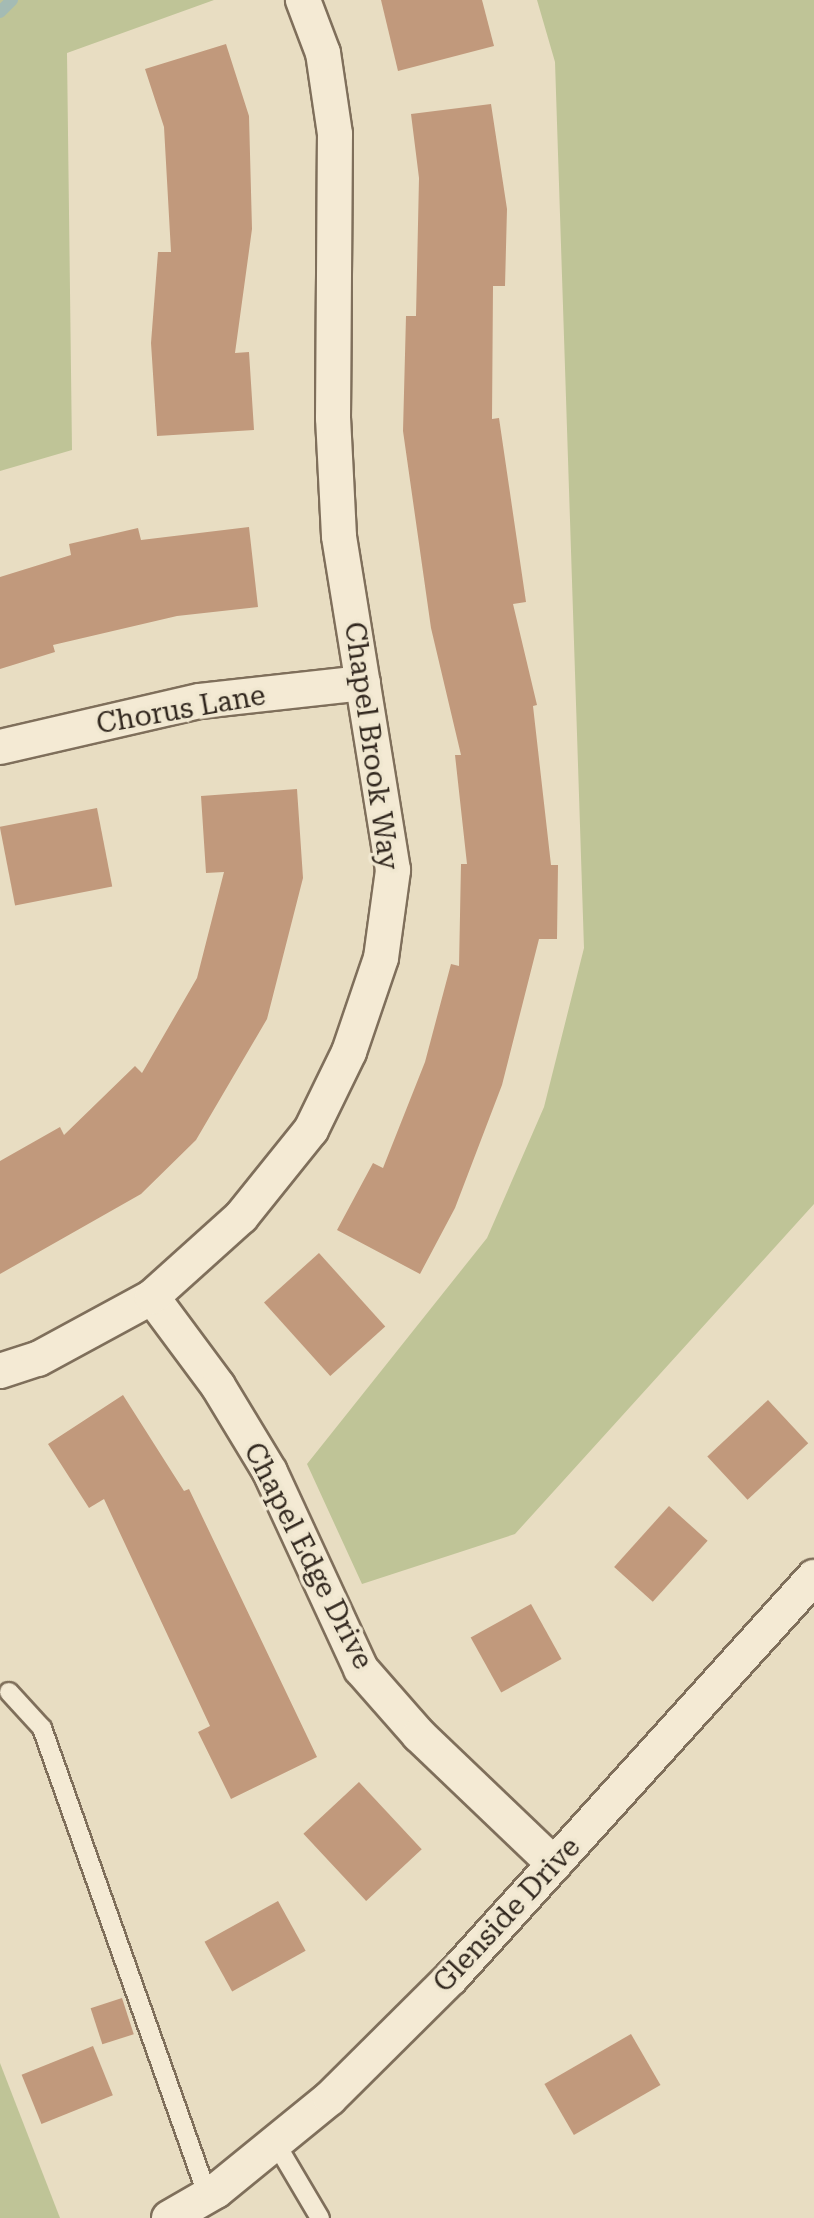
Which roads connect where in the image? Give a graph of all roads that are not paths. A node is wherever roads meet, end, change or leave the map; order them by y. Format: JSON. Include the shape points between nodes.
{"nodes":[{"id":1,"x":303,"y":0,"type":"edge"},
{"id":2,"x":363,"y":683,"type":"junction"},
{"id":3,"x":0,"y":747,"type":"edge"},
{"id":4,"x":152,"y":1297,"type":"junction"},
{"id":5,"x":0,"y":1371,"type":"edge"},
{"id":6,"x":814,"y":1577,"type":"edge"},
{"id":7,"x":9,"y":1692,"type":"dead end"},
{"id":8,"x":554,"y":1864,"type":"junction"},
{"id":9,"x":275,"y":2142,"type":"junction"},
{"id":10,"x":188,"y":2210,"type":"edge"},
{"id":11,"x":320,"y":2218,"type":"edge"}],
"edges":[{"from":1,"to":2,"type":"street","name":"Chapel Brook Way","via":[[323,53],[335,134],[333,418],[339,536]]},
{"from":2,"to":3,"type":"street","name":"Chorus Lane","via":[[200,701]]},
{"from":2,"to":4,"type":"street","name":"Chapel Brook Way","via":[[393,870],[381,958],[349,1052],[311,1130],[241,1217]]},
{"from":4,"to":5,"type":"street","name":"Chapel Brook Way","via":[[38,1359]]},
{"from":4,"to":8,"type":"street","name":"Chapel Edge Drive","via":[[218,1386],[270,1472],[361,1669],[419,1735]]},
{"from":6,"to":8,"type":"street","name":"Glenside Drive"},
{"from":7,"to":10,"type":"lane","via":[[42,1728]]},
{"from":8,"to":9,"type":"street","name":"Glenside Drive","via":[[429,2000],[330,2098]]},
{"from":9,"to":10,"type":"street","name":"Glenside Drive"},
{"from":9,"to":11,"type":"lane"}]}
